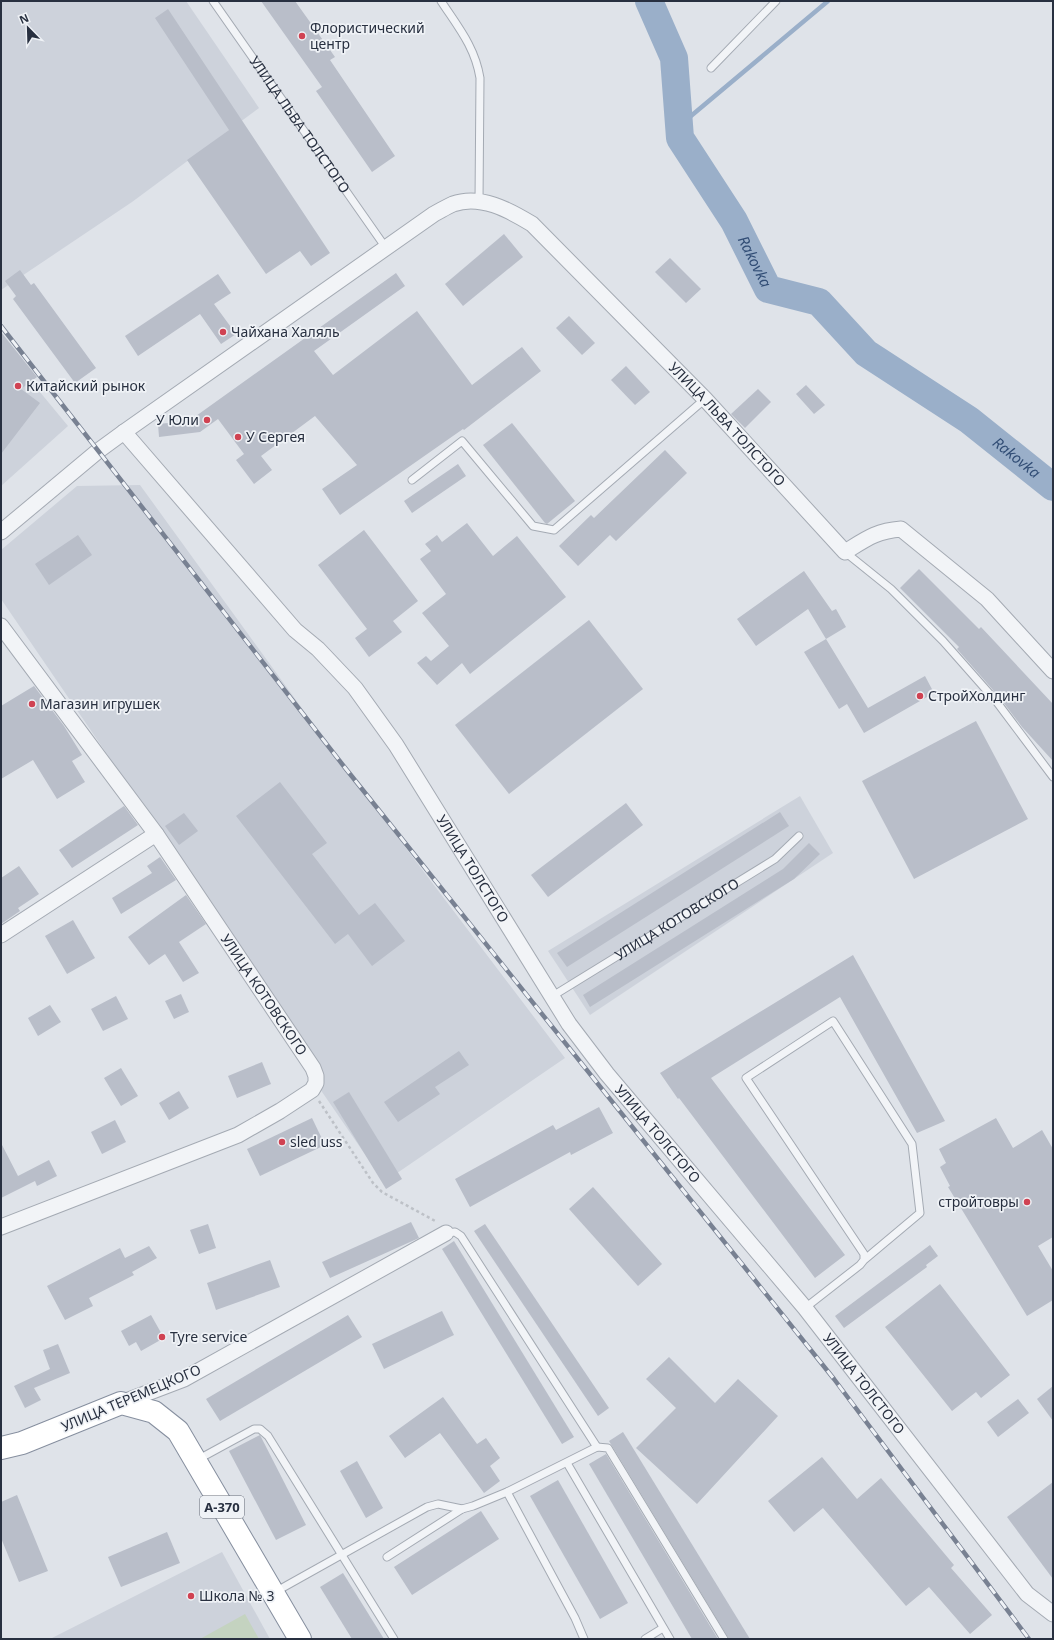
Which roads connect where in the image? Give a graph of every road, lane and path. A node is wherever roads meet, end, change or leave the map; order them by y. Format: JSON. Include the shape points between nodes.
{"nodes":[{"id":1,"x":213,"y":1,"type":"edge"},
{"id":2,"x":441,"y":1,"type":"edge"},
{"id":3,"x":776,"y":1,"type":"edge"},
{"id":4,"x":711,"y":68,"type":"dead end"},
{"id":5,"x":479,"y":201,"type":"junction"},
{"id":6,"x":386,"y":248,"type":"junction"},
{"id":7,"x":705,"y":399,"type":"junction"},
{"id":8,"x":124,"y":432,"type":"junction"},
{"id":9,"x":412,"y":480,"type":"dead end"},
{"id":10,"x":1,"y":532,"type":"edge"},
{"id":11,"x":845,"y":552,"type":"junction"},
{"id":12,"x":1,"y":626,"type":"edge"},
{"id":13,"x":1053,"y":671,"type":"edge"},
{"id":14,"x":1053,"y":776,"type":"edge"},
{"id":15,"x":156,"y":834,"type":"junction"},
{"id":16,"x":799,"y":836,"type":"dead end"},
{"id":17,"x":1,"y":935,"type":"edge"},
{"id":18,"x":551,"y":997,"type":"junction"},
{"id":19,"x":312,"y":1090,"type":"junction"},
{"id":20,"x":1,"y":1227,"type":"edge"},
{"id":21,"x":452,"y":1233,"type":"junction"},
{"id":22,"x":864,"y":1260,"type":"junction"},
{"id":23,"x":805,"y":1308,"type":"junction"},
{"id":24,"x":121,"y":1402,"type":"junction"},
{"id":25,"x":597,"y":1447,"type":"junction"},
{"id":26,"x":1,"y":1448,"type":"edge"},
{"id":27,"x":195,"y":1461,"type":"junction"},
{"id":28,"x":567,"y":1463,"type":"junction"},
{"id":29,"x":507,"y":1492,"type":"junction"},
{"id":30,"x":462,"y":1509,"type":"junction"},
{"id":31,"x":342,"y":1555,"type":"junction"},
{"id":32,"x":387,"y":1557,"type":"dead end"},
{"id":33,"x":273,"y":1593,"type":"junction"},
{"id":34,"x":1053,"y":1614,"type":"edge"},
{"id":35,"x":663,"y":1628,"type":"junction"},
{"id":36,"x":300,"y":1639,"type":"edge"},
{"id":37,"x":394,"y":1639,"type":"edge"},
{"id":38,"x":584,"y":1639,"type":"edge"},
{"id":39,"x":644,"y":1639,"type":"edge"},
{"id":40,"x":670,"y":1639,"type":"edge"},
{"id":41,"x":724,"y":1639,"type":"edge"}],
"edges":[{"from":1,"to":6,"type":"lane","name":"УЛИЦА ЛЬВА ТОЛСТОГО"},
{"from":2,"to":5,"type":"lane","via":[[474,53],[479,67]]},
{"from":3,"to":4,"type":"lane"},
{"from":5,"to":6,"type":"street","name":"УЛИЦА ЛЬВА ТОЛСТОГО","via":[[454,204],[434,214]]},
{"from":5,"to":7,"type":"street","name":"УЛИЦА ЛЬВА ТОЛСТОГО","via":[[510,211],[532,224]]},
{"from":6,"to":8,"type":"street","name":"УЛИЦА ЛЬВА ТОЛСТОГО"},
{"from":7,"to":9,"type":"lane","via":[[554,530],[533,526],[462,441]]},
{"from":7,"to":11,"type":"street","name":"УЛИЦА ЛЬВА ТОЛСТОГО"},
{"from":8,"to":10,"type":"street","name":"УЛИЦА ЛЬВА ТОЛСТОГО"},
{"from":8,"to":18,"type":"street","name":"УЛИЦА ТОЛСТОГО","via":[[295,630],[318,649],[355,688],[396,745]]},
{"from":11,"to":13,"type":"street","via":[[875,533],[901,529],[987,599]]},
{"from":11,"to":14,"type":"lane","via":[[891,589],[943,641],[996,701]]},
{"from":12,"to":15,"type":"street","name":"УЛИЦА КОТОВСКОГО"},
{"from":15,"to":17,"type":"street"},
{"from":15,"to":19,"type":"street","name":"УЛИЦА КОТОВСКОГО","via":[[313,1068],[316,1083]]},
{"from":16,"to":18,"type":"lane","name":"УЛИЦА КОТОВСКОГО","via":[[775,859]]},
{"from":18,"to":23,"type":"street","name":"УЛИЦА ТОЛСТОГО","via":[[607,1074]]},
{"from":19,"to":20,"type":"street","via":[[238,1135]]},
{"from":19,"to":21,"type":"path","via":[[373,1183],[382,1192]]},
{"from":21,"to":24,"type":"street","name":"УЛИЦА ТЕРЕМЕЦКОГО","via":[[184,1379]]},
{"from":21,"to":25,"type":"lane"},
{"from":22,"to":22,"type":"lane","via":[[920,1212],[912,1144],[833,1021],[746,1078],[864,1254]]},
{"from":22,"to":23,"type":"lane"},
{"from":23,"to":34,"type":"street","name":"УЛИЦА ТОЛСТОГО","via":[[1026,1594]]},
{"from":24,"to":26,"type":"highway","name":"УЛИЦА ТЕРЕМЕЦКОГО","via":[[22,1443]]},
{"from":24,"to":27,"type":"highway","number":"А-370","via":[[154,1412],[178,1431]]},
{"from":25,"to":28,"type":"lane"},
{"from":25,"to":41,"type":"lane","via":[[608,1448]]},
{"from":27,"to":31,"type":"lane","via":[[254,1429],[260,1430],[268,1436]]},
{"from":27,"to":33,"type":"highway","number":"А-370"},
{"from":28,"to":29,"type":"lane"},
{"from":28,"to":35,"type":"lane"},
{"from":29,"to":30,"type":"lane"},
{"from":29,"to":38,"type":"lane"},
{"from":30,"to":31,"type":"lane","via":[[438,1504],[427,1507]]},
{"from":30,"to":32,"type":"lane"},
{"from":31,"to":33,"type":"lane"},
{"from":31,"to":37,"type":"lane"},
{"from":33,"to":36,"type":"highway","number":"А-370"},
{"from":35,"to":39,"type":"lane"},
{"from":35,"to":40,"type":"lane"}]}
